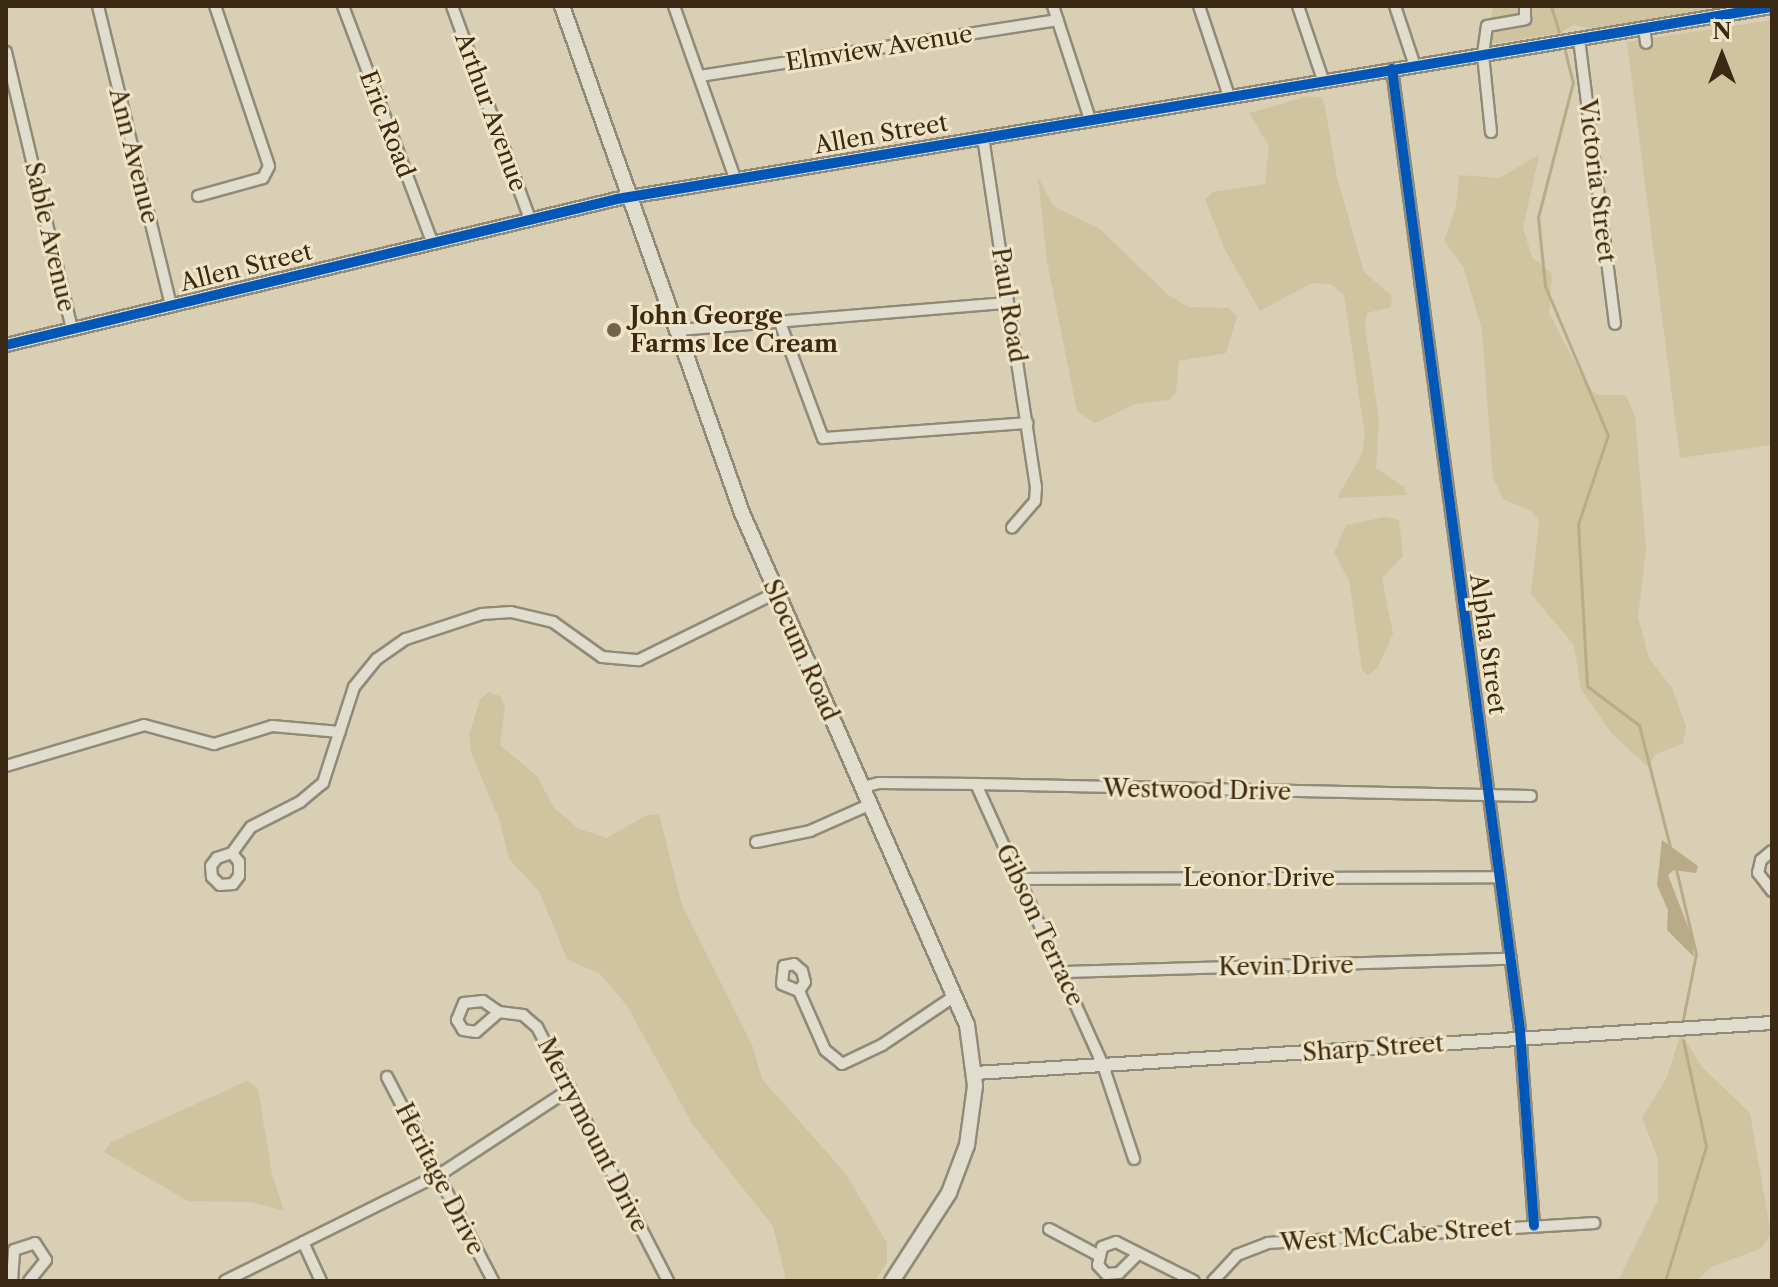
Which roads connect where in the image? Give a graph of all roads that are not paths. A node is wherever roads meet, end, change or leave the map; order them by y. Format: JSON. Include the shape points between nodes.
{"nodes":[{"id":1,"x":98,"y":6,"type":"edge"},
{"id":2,"x":215,"y":6,"type":"edge"},
{"id":3,"x":343,"y":6,"type":"edge"},
{"id":4,"x":452,"y":6,"type":"edge"},
{"id":5,"x":562,"y":6,"type":"edge"},
{"id":6,"x":674,"y":6,"type":"edge"},
{"id":7,"x":1053,"y":6,"type":"edge"},
{"id":8,"x":1199,"y":6,"type":"edge"},
{"id":9,"x":1298,"y":6,"type":"edge"},
{"id":10,"x":1395,"y":6,"type":"edge"},
{"id":11,"x":1525,"y":6,"type":"edge"},
{"id":12,"x":1772,"y":7,"type":"edge"},
{"id":13,"x":1058,"y":20,"type":"junction"},
{"id":14,"x":1644,"y":28,"type":"junction"},
{"id":15,"x":1579,"y":39,"type":"junction"},
{"id":16,"x":1646,"y":43,"type":"dead end"},
{"id":17,"x":6,"y":52,"type":"edge"},
{"id":18,"x":1483,"y":54,"type":"junction"},
{"id":19,"x":1415,"y":66,"type":"junction"},
{"id":20,"x":1392,"y":69,"type":"junction"},
{"id":21,"x":700,"y":76,"type":"junction"},
{"id":22,"x":1323,"y":80,"type":"junction"},
{"id":23,"x":1229,"y":96,"type":"junction"},
{"id":24,"x":1090,"y":119,"type":"junction"},
{"id":25,"x":1491,"y":132,"type":"dead end"},
{"id":26,"x":983,"y":137,"type":"junction"},
{"id":27,"x":735,"y":178,"type":"junction"},
{"id":28,"x":198,"y":196,"type":"dead end"},
{"id":29,"x":629,"y":197,"type":"junction"},
{"id":30,"x":530,"y":219,"type":"junction"},
{"id":31,"x":432,"y":242,"type":"junction"},
{"id":32,"x":1008,"y":303,"type":"junction"},
{"id":33,"x":171,"y":306,"type":"junction"},
{"id":34,"x":779,"y":320,"type":"junction"},
{"id":35,"x":1615,"y":324,"type":"dead end"},
{"id":36,"x":72,"y":329,"type":"junction"},
{"id":37,"x":677,"y":330,"type":"junction"},
{"id":38,"x":6,"y":345,"type":"edge"},
{"id":39,"x":1027,"y":423,"type":"junction"},
{"id":40,"x":1012,"y":527,"type":"dead end"},
{"id":41,"x":775,"y":593,"type":"junction"},
{"id":42,"x":340,"y":732,"type":"junction"},
{"id":43,"x":6,"y":766,"type":"edge"},
{"id":44,"x":976,"y":784,"type":"junction"},
{"id":45,"x":863,"y":787,"type":"junction"},
{"id":46,"x":1531,"y":796,"type":"dead end"},
{"id":47,"x":1489,"y":797,"type":"junction"},
{"id":48,"x":871,"y":804,"type":"junction"},
{"id":49,"x":756,"y":842,"type":"dead end"},
{"id":50,"x":1772,"y":851,"type":"edge"},
{"id":51,"x":232,"y":853,"type":"dead end"},
{"id":52,"x":1499,"y":877,"type":"junction"},
{"id":53,"x":1018,"y":879,"type":"junction"},
{"id":54,"x":1772,"y":891,"type":"edge"},
{"id":55,"x":1511,"y":959,"type":"junction"},
{"id":56,"x":1062,"y":972,"type":"junction"},
{"id":57,"x":799,"y":991,"type":"dead end"},
{"id":58,"x":956,"y":995,"type":"junction"},
{"id":59,"x":499,"y":1012,"type":"dead end"},
{"id":60,"x":1772,"y":1023,"type":"edge"},
{"id":61,"x":1521,"y":1039,"type":"junction"},
{"id":62,"x":1103,"y":1065,"type":"junction"},
{"id":63,"x":975,"y":1073,"type":"junction"},
{"id":64,"x":387,"y":1077,"type":"dead end"},
{"id":65,"x":570,"y":1089,"type":"junction"},
{"id":66,"x":1134,"y":1159,"type":"dead end"},
{"id":67,"x":439,"y":1175,"type":"junction"},
{"id":68,"x":1594,"y":1223,"type":"dead end"},
{"id":69,"x":1534,"y":1225,"type":"junction"},
{"id":70,"x":1049,"y":1229,"type":"dead end"},
{"id":71,"x":303,"y":1242,"type":"junction"},
{"id":72,"x":1138,"y":1254,"type":"junction"},
{"id":73,"x":1098,"y":1255,"type":"junction"},
{"id":74,"x":1104,"y":1278,"type":"edge"},
{"id":75,"x":12,"y":1281,"type":"edge"},
{"id":76,"x":29,"y":1281,"type":"edge"},
{"id":77,"x":225,"y":1281,"type":"edge"},
{"id":78,"x":321,"y":1281,"type":"edge"},
{"id":79,"x":493,"y":1281,"type":"edge"},
{"id":80,"x":668,"y":1281,"type":"edge"},
{"id":81,"x":892,"y":1281,"type":"edge"},
{"id":82,"x":1194,"y":1281,"type":"edge"},
{"id":83,"x":1213,"y":1281,"type":"edge"}],
"edges":[{"from":1,"to":33,"type":"street","name":"Ann Avenue"},
{"from":2,"to":28,"type":"street","via":[[269,166],[261,179]]},
{"from":3,"to":31,"type":"street","name":"Eric Road"},
{"from":4,"to":30,"type":"street","name":"Arthur Avenue"},
{"from":5,"to":29,"type":"main road","name":"Slocum Road"},
{"from":6,"to":21,"type":"street"},
{"from":7,"to":13,"type":"street"},
{"from":8,"to":23,"type":"street"},
{"from":9,"to":22,"type":"street"},
{"from":10,"to":19,"type":"street"},
{"from":11,"to":18,"type":"street","via":[[1525,19],[1487,26]]},
{"from":12,"to":14,"type":"street","name":"Allen Street"},
{"from":13,"to":21,"type":"street","name":"Elmview Avenue"},
{"from":13,"to":24,"type":"street"},
{"from":14,"to":15,"type":"street","name":"Allen Street"},
{"from":14,"to":16,"type":"street"},
{"from":15,"to":18,"type":"street","name":"Allen Street"},
{"from":15,"to":35,"type":"street","name":"Victoria Street"},
{"from":17,"to":36,"type":"street","name":"Sable Avenue"},
{"from":18,"to":19,"type":"street","name":"Allen Street"},
{"from":18,"to":25,"type":"street"},
{"from":19,"to":20,"type":"street","name":"Allen Street"},
{"from":20,"to":22,"type":"street","name":"Allen Street"},
{"from":20,"to":47,"type":"street","name":"Alpha Street"},
{"from":21,"to":27,"type":"street"},
{"from":22,"to":23,"type":"street","name":"Allen Street"},
{"from":23,"to":24,"type":"street","name":"Allen Street"},
{"from":24,"to":26,"type":"street","name":"Allen Street"},
{"from":26,"to":27,"type":"street","name":"Allen Street"},
{"from":26,"to":32,"type":"street","name":"Paul Road"},
{"from":27,"to":29,"type":"street","name":"Allen Street"},
{"from":29,"to":30,"type":"street","name":"Allen Street"},
{"from":29,"to":37,"type":"main road","name":"Slocum Road"},
{"from":30,"to":31,"type":"street","name":"Allen Street"},
{"from":31,"to":33,"type":"street","name":"Allen Street"},
{"from":32,"to":34,"type":"street"},
{"from":32,"to":39,"type":"street","name":"Paul Road"},
{"from":33,"to":36,"type":"street","name":"Allen Street"},
{"from":34,"to":37,"type":"street"},
{"from":34,"to":39,"type":"street","via":[[823,438]]},
{"from":36,"to":38,"type":"street","name":"Allen Street"},
{"from":37,"to":41,"type":"main road","name":"Slocum Road"},
{"from":39,"to":40,"type":"street","name":"Paul Road","via":[[1035,501]]},
{"from":41,"to":42,"type":"street","via":[[639,660],[602,657],[559,625],[522,613],[482,614],[426,631],[393,647],[363,674]]},
{"from":41,"to":45,"type":"main road","name":"Slocum Road"},
{"from":42,"to":43,"type":"street","via":[[272,726],[214,744],[144,725]]},
{"from":42,"to":51,"type":"street","via":[[323,783],[300,802],[258,821]]},
{"from":44,"to":45,"type":"street","name":"Westwood Drive"},
{"from":44,"to":47,"type":"street","name":"Westwood Drive"},
{"from":44,"to":53,"type":"street","name":"Gibson Terrace"},
{"from":45,"to":48,"type":"main road","name":"Slocum Road"},
{"from":46,"to":47,"type":"street","name":"Westwood Drive"},
{"from":47,"to":52,"type":"street","name":"Alpha Street"},
{"from":48,"to":49,"type":"street","via":[[810,831]]},
{"from":48,"to":58,"type":"main road","name":"Slocum Road"},
{"from":50,"to":54,"type":"street","via":[[1761,860],[1758,873]]},
{"from":52,"to":53,"type":"street","name":"Leonor Drive"},
{"from":52,"to":55,"type":"street","name":"Alpha Street"},
{"from":53,"to":56,"type":"street","name":"Gibson Terrace"},
{"from":55,"to":56,"type":"street","name":"Kevin Drive"},
{"from":55,"to":61,"type":"street","name":"Alpha Street"},
{"from":56,"to":62,"type":"street","name":"Gibson Terrace"},
{"from":57,"to":58,"type":"street","via":[[825,1050],[836,1062],[857,1059]]},
{"from":58,"to":63,"type":"main road","name":"Slocum Road"},
{"from":59,"to":65,"type":"street","name":"Merrymount Drive","via":[[532,1021]]},
{"from":60,"to":61,"type":"street","name":"Sharp Street"},
{"from":61,"to":62,"type":"street","name":"Sharp Street"},
{"from":61,"to":69,"type":"street","name":"Alpha Street"},
{"from":62,"to":63,"type":"street","name":"Sharp Street"},
{"from":62,"to":66,"type":"street","name":"Gibson Terrace"},
{"from":63,"to":81,"type":"main road","name":"Slocum Road","via":[[970,1133],[959,1170]]},
{"from":64,"to":67,"type":"street","name":"Heritage Drive"},
{"from":65,"to":67,"type":"street"},
{"from":65,"to":80,"type":"street","name":"Merrymount Drive"},
{"from":67,"to":71,"type":"street"},
{"from":67,"to":79,"type":"street","name":"Heritage Drive"},
{"from":68,"to":69,"type":"street","name":"West McCabe Street"},
{"from":69,"to":83,"type":"street","name":"West McCabe Street","via":[[1268,1243],[1237,1255]]},
{"from":70,"to":73,"type":"street"},
{"from":71,"to":77,"type":"street"},
{"from":71,"to":78,"type":"street"},
{"from":72,"to":73,"type":"street","via":[[1113,1242]]},
{"from":72,"to":74,"type":"street","via":[[1127,1270]]},
{"from":72,"to":82,"type":"street"},
{"from":73,"to":74,"type":"street"},
{"from":75,"to":76,"type":"street","via":[[14,1250],[32,1243],[42,1248],[46,1260]]}]}
